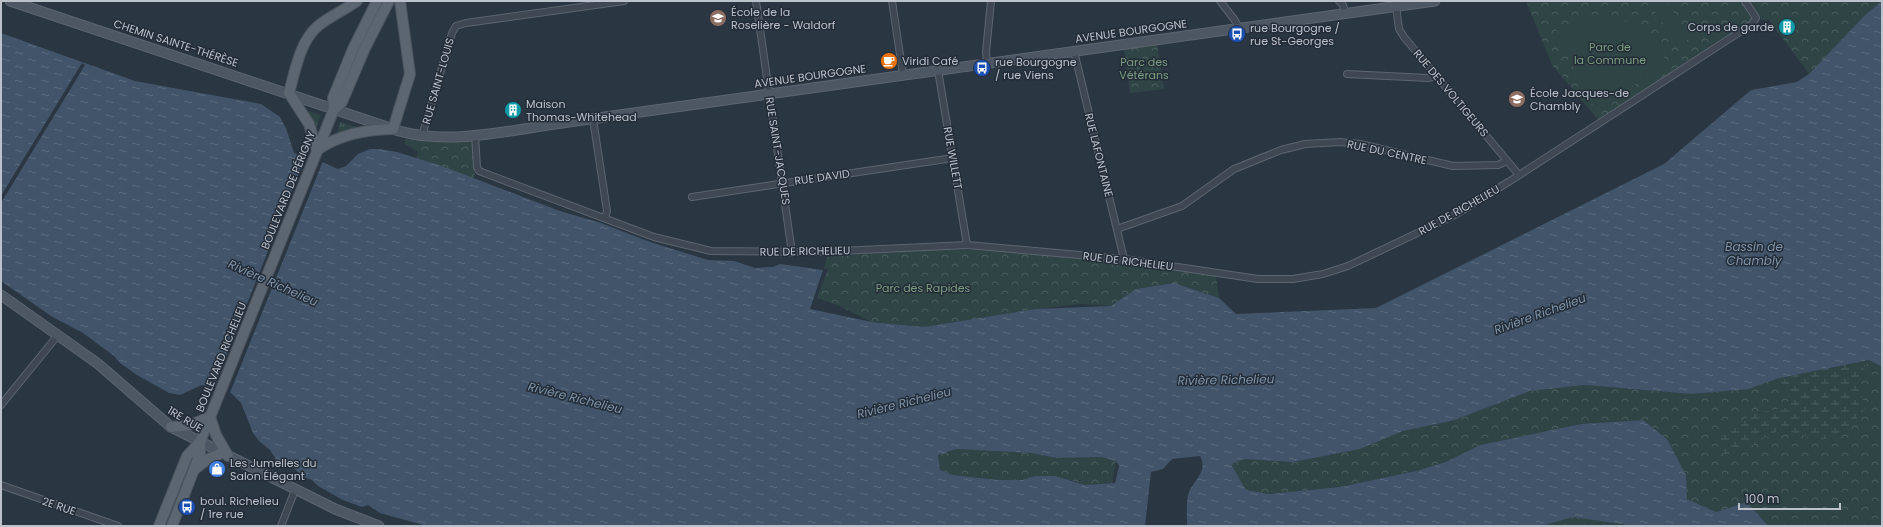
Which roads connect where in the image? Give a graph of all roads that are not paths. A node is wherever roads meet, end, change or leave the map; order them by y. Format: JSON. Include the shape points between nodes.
{"nodes":[{"id":1,"x":10,"y":1,"type":"edge"},
{"id":2,"x":357,"y":1,"type":"edge"},
{"id":3,"x":377,"y":1,"type":"edge"},
{"id":4,"x":389,"y":1,"type":"edge"},
{"id":5,"x":400,"y":1,"type":"edge"},
{"id":6,"x":624,"y":1,"type":"edge"},
{"id":7,"x":756,"y":1,"type":"edge"},
{"id":8,"x":892,"y":1,"type":"edge"},
{"id":9,"x":991,"y":1,"type":"edge"},
{"id":10,"x":1220,"y":1,"type":"edge"},
{"id":11,"x":1339,"y":1,"type":"edge"},
{"id":12,"x":1430,"y":1,"type":"edge"},
{"id":13,"x":1746,"y":1,"type":"edge"},
{"id":14,"x":1396,"y":6,"type":"junction"},
{"id":15,"x":1345,"y":13,"type":"junction"},
{"id":16,"x":1239,"y":28,"type":"junction"},
{"id":17,"x":1074,"y":51,"type":"junction"},
{"id":18,"x":987,"y":63,"type":"junction"},
{"id":19,"x":938,"y":70,"type":"junction"},
{"id":20,"x":1347,"y":74,"type":"dead end"},
{"id":21,"x":903,"y":75,"type":"junction"},
{"id":22,"x":1437,"y":76,"type":"junction"},
{"id":23,"x":289,"y":93,"type":"junction"},
{"id":24,"x":769,"y":93,"type":"junction"},
{"id":25,"x":334,"y":109,"type":"junction"},
{"id":26,"x":593,"y":118,"type":"junction"},
{"id":27,"x":393,"y":129,"type":"junction"},
{"id":28,"x":475,"y":135,"type":"junction"},
{"id":29,"x":422,"y":136,"type":"junction"},
{"id":30,"x":317,"y":150,"type":"junction"},
{"id":31,"x":953,"y":158,"type":"junction"},
{"id":32,"x":1507,"y":161,"type":"junction"},
{"id":33,"x":1519,"y":175,"type":"junction"},
{"id":34,"x":782,"y":183,"type":"junction"},
{"id":35,"x":692,"y":197,"type":"dead end"},
{"id":36,"x":605,"y":218,"type":"junction"},
{"id":37,"x":1117,"y":229,"type":"junction"},
{"id":38,"x":967,"y":245,"type":"junction"},
{"id":39,"x":792,"y":253,"type":"junction"},
{"id":40,"x":1124,"y":259,"type":"junction"},
{"id":41,"x":264,"y":280,"type":"joint"},
{"id":42,"x":1,"y":295,"type":"edge"},
{"id":43,"x":58,"y":335,"type":"junction"},
{"id":44,"x":1,"y":404,"type":"edge"},
{"id":45,"x":210,"y":417,"type":"junction"},
{"id":46,"x":171,"y":427,"type":"junction"},
{"id":47,"x":200,"y":442,"type":"junction"},
{"id":48,"x":225,"y":454,"type":"junction"},
{"id":49,"x":194,"y":470,"type":"junction"},
{"id":50,"x":1,"y":485,"type":"edge"},
{"id":51,"x":295,"y":490,"type":"junction"},
{"id":52,"x":118,"y":526,"type":"edge"},
{"id":53,"x":159,"y":526,"type":"edge"},
{"id":54,"x":172,"y":526,"type":"edge"},
{"id":55,"x":282,"y":526,"type":"edge"},
{"id":56,"x":379,"y":526,"type":"edge"}],
"edges":[{"from":1,"to":23,"type":"street","name":"CHEMIN SAINTE-THÉRÈSE"},
{"from":2,"to":23,"type":"main road","via":[[322,23],[310,35],[302,50]]},
{"from":3,"to":25,"type":"main road","name":"BOULEVARD DE PÉRIGNY","via":[[332,98]]},
{"from":4,"to":25,"type":"main road","name":"BOULEVARD DE PÉRIGNY","via":[[342,102]]},
{"from":5,"to":27,"type":"main road","via":[[410,74]]},
{"from":6,"to":29,"type":"street","name":"RUE SAINT-LOUIS","via":[[456,26]]},
{"from":7,"to":24,"type":"street","name":"RUE SAINT-JACQUES"},
{"from":8,"to":21,"type":"street"},
{"from":9,"to":18,"type":"street"},
{"from":10,"to":16,"type":"street"},
{"from":11,"to":15,"type":"street"},
{"from":12,"to":14,"type":"street","name":"AVENUE BOURGOGNE"},
{"from":13,"to":33,"type":"street","name":"RUE DE RICHELIEU","via":[[1756,20]]},
{"from":14,"to":15,"type":"street","name":"AVENUE BOURGOGNE"},
{"from":14,"to":22,"type":"street","name":"RUE DES VOLTIGEURS","via":[[1401,33]]},
{"from":15,"to":16,"type":"street","name":"AVENUE BOURGOGNE"},
{"from":16,"to":17,"type":"street","name":"AVENUE BOURGOGNE"},
{"from":17,"to":18,"type":"street","name":"AVENUE BOURGOGNE"},
{"from":17,"to":37,"type":"street","name":"RUE LAFONTAINE"},
{"from":18,"to":19,"type":"street","name":"AVENUE BOURGOGNE"},
{"from":19,"to":21,"type":"street","name":"AVENUE BOURGOGNE"},
{"from":19,"to":31,"type":"street","name":"RUE WILLETT"},
{"from":20,"to":22,"type":"street","via":[[1428,78]]},
{"from":21,"to":24,"type":"street","name":"AVENUE BOURGOGNE"},
{"from":22,"to":32,"type":"street","name":"RUE DES VOLTIGEURS"},
{"from":23,"to":25,"type":"street","name":"CHEMIN SAINTE-THÉRÈSE"},
{"from":23,"to":30,"type":"main road","via":[[309,124]]},
{"from":24,"to":26,"type":"street","name":"AVENUE BOURGOGNE"},
{"from":24,"to":34,"type":"street","name":"RUE SAINT-JACQUES"},
{"from":25,"to":27,"type":"street","name":"AVENUE BOURGOGNE"},
{"from":25,"to":30,"type":"main road","name":"BOULEVARD DE PÉRIGNY"},
{"from":26,"to":28,"type":"street","name":"AVENUE BOURGOGNE"},
{"from":26,"to":36,"type":"street","via":[[607,210]]},
{"from":27,"to":29,"type":"street","name":"AVENUE BOURGOGNE"},
{"from":27,"to":30,"type":"main road","via":[[351,133]]},
{"from":28,"to":29,"type":"street","name":"AVENUE BOURGOGNE"},
{"from":28,"to":36,"type":"street","name":"RUE DE RICHELIEU","via":[[479,170]]},
{"from":30,"to":41,"type":"main road","name":"BOULEVARD DE PÉRIGNY"},
{"from":31,"to":34,"type":"street","name":"RUE DAVID"},
{"from":31,"to":38,"type":"street","name":"RUE WILLETT"},
{"from":32,"to":33,"type":"street","name":"RUE DES VOLTIGEURS"},
{"from":32,"to":37,"type":"street","name":"RUE DU CENTRE","via":[[1498,165],[1453,166],[1356,143],[1305,144],[1281,150],[1234,169],[1182,206]]},
{"from":33,"to":40,"type":"street","name":"RUE DE RICHELIEU","via":[[1446,220],[1348,266],[1323,274],[1293,279],[1267,279]]},
{"from":34,"to":35,"type":"street","name":"RUE DAVID"},
{"from":34,"to":39,"type":"street","name":"RUE SAINT-JACQUES"},
{"from":36,"to":39,"type":"street","name":"RUE DE RICHELIEU","via":[[654,237],[700,250]]},
{"from":37,"to":40,"type":"street","name":"RUE LAFONTAINE"},
{"from":38,"to":39,"type":"street","name":"RUE DE RICHELIEU"},
{"from":38,"to":40,"type":"street","name":"RUE DE RICHELIEU"},
{"from":41,"to":45,"type":"main road","name":"BOULEVARD RICHELIEU"},
{"from":42,"to":43,"type":"street","name":"1RE RUE"},
{"from":43,"to":44,"type":"street"},
{"from":43,"to":46,"type":"street","name":"1RE RUE","via":[[107,371]]},
{"from":45,"to":46,"type":"main road","via":[[190,425]]},
{"from":45,"to":47,"type":"main road","name":"BOULEVARD RICHELIEU"},
{"from":45,"to":48,"type":"main road"},
{"from":46,"to":47,"type":"street","name":"1RE RUE"},
{"from":47,"to":48,"type":"street","name":"1RE RUE"},
{"from":47,"to":49,"type":"main road","name":"BOULEVARD RICHELIEU","via":[[200,454]]},
{"from":47,"to":53,"type":"main road","name":"BOULEVARD RICHELIEU","via":[[187,456]]},
{"from":48,"to":49,"type":"main road","via":[[208,459]]},
{"from":48,"to":51,"type":"street","name":"1RE RUE"},
{"from":49,"to":54,"type":"main road","name":"BOULEVARD RICHELIEU"},
{"from":50,"to":52,"type":"street","name":"2E RUE"},
{"from":51,"to":55,"type":"street"},
{"from":51,"to":56,"type":"street","name":"1RE RUE"}]}
